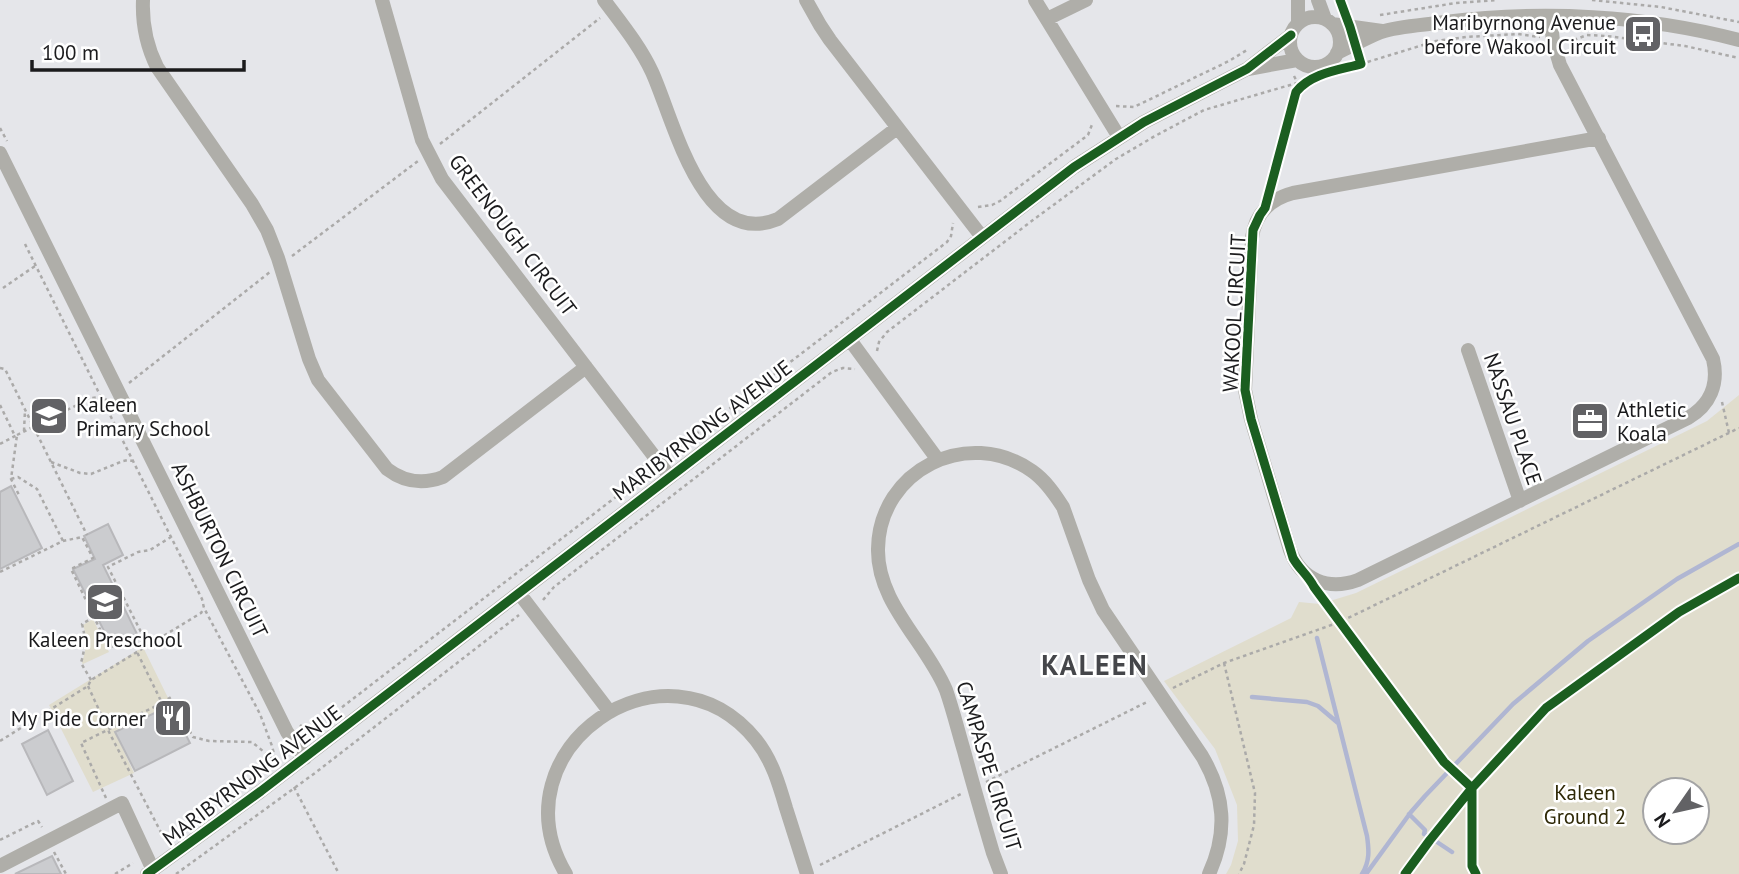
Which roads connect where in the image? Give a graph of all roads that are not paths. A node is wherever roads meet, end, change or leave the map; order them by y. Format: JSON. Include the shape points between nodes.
{"nodes":[{"id":1,"x":143,"y":0,"type":"edge"},
{"id":2,"x":382,"y":0,"type":"edge"},
{"id":3,"x":604,"y":0,"type":"edge"},
{"id":4,"x":806,"y":0,"type":"edge"},
{"id":5,"x":1035,"y":0,"type":"edge"},
{"id":6,"x":1086,"y":0,"type":"edge"},
{"id":7,"x":1298,"y":0,"type":"edge"},
{"id":8,"x":1318,"y":0,"type":"edge"},
{"id":9,"x":1550,"y":16,"type":"junction"},
{"id":10,"x":1046,"y":19,"type":"junction"},
{"id":11,"x":1329,"y":22,"type":"junction"},
{"id":12,"x":1294,"y":29,"type":"junction"},
{"id":13,"x":1383,"y":32,"type":"junction"},
{"id":14,"x":1739,"y":40,"type":"edge"},
{"id":15,"x":1337,"y":53,"type":"junction"},
{"id":16,"x":1297,"y":60,"type":"junction"},
{"id":17,"x":1247,"y":69,"type":"junction"},
{"id":18,"x":897,"y":128,"type":"junction"},
{"id":19,"x":1119,"y":136,"type":"junction"},
{"id":20,"x":1599,"y":138,"type":"junction"},
{"id":21,"x":0,"y":153,"type":"edge"},
{"id":22,"x":4,"y":172,"type":"edge"},
{"id":23,"x":982,"y":237,"type":"junction"},
{"id":24,"x":850,"y":340,"type":"junction"},
{"id":25,"x":1468,"y":350,"type":"dead end"},
{"id":26,"x":586,"y":367,"type":"junction"},
{"id":27,"x":938,"y":460,"type":"junction"},
{"id":28,"x":670,"y":477,"type":"junction"},
{"id":29,"x":1520,"y":501,"type":"junction"},
{"id":30,"x":519,"y":593,"type":"junction"},
{"id":31,"x":609,"y":711,"type":"junction"},
{"id":32,"x":305,"y":758,"type":"junction"},
{"id":33,"x":0,"y":866,"type":"edge"},
{"id":34,"x":150,"y":872,"type":"edge"},
{"id":35,"x":807,"y":873,"type":"edge"},
{"id":36,"x":566,"y":874,"type":"edge"},
{"id":37,"x":1001,"y":874,"type":"edge"},
{"id":38,"x":1209,"y":874,"type":"edge"}],
"edges":[{"from":1,"to":26,"type":"street","via":[[144,28],[157,67],[270,237],[318,380],[387,470],[418,482],[443,477]]},
{"from":2,"to":26,"type":"street","name":"GREENOUGH CIRCUIT","via":[[418,126],[435,167]]},
{"from":3,"to":18,"type":"street","via":[[647,63],[694,172],[722,212],[737,221],[762,224],[778,219]]},
{"from":4,"to":18,"type":"street","via":[[830,40]]},
{"from":5,"to":10,"type":"street"},
{"from":6,"to":10,"type":"street"},
{"from":7,"to":12,"type":"street"},
{"from":8,"to":11,"type":"street"},
{"from":9,"to":13,"type":"street","via":[[1462,20]]},
{"from":9,"to":14,"type":"street","via":[[1634,21]]},
{"from":9,"to":20,"type":"street","via":[[1560,65]]},
{"from":10,"to":19,"type":"street"},
{"from":11,"to":12,"type":"street","via":[[1311,17]]},
{"from":11,"to":13,"type":"street"},
{"from":11,"to":15,"type":"street","via":[[1337,30]]},
{"from":12,"to":16,"type":"street","via":[[1290,48]]},
{"from":12,"to":17,"type":"street","name":"MARIBYRNONG AVENUE"},
{"from":13,"to":15,"type":"street"},
{"from":15,"to":16,"type":"street","via":[[1316,67]]},
{"from":16,"to":17,"type":"street","name":"MARIBYRNONG AVENUE"},
{"from":17,"to":19,"type":"street","name":"MARIBYRNONG AVENUE"},
{"from":18,"to":23,"type":"street"},
{"from":19,"to":23,"type":"street","name":"MARIBYRNONG AVENUE"},
{"from":20,"to":29,"type":"street","name":"WAKOOL CIRCUIT","via":[[1710,352],[1716,374],[1712,393],[1688,418]]},
{"from":20,"to":29,"type":"street","name":"WAKOOL CIRCUIT","via":[[1285,195],[1265,208],[1253,230],[1247,405],[1290,550],[1303,571],[1325,583],[1350,583]]},
{"from":21,"to":22,"type":"street","name":"ASHBURTON CIRCUIT"},
{"from":22,"to":32,"type":"street","name":"ASHBURTON CIRCUIT"},
{"from":23,"to":24,"type":"street","name":"MARIBYRNONG AVENUE"},
{"from":24,"to":27,"type":"street"},
{"from":24,"to":28,"type":"street","name":"MARIBYRNONG AVENUE"},
{"from":25,"to":29,"type":"street","name":"NASSAU PLACE"},
{"from":26,"to":28,"type":"street","name":"GREENOUGH CIRCUIT"},
{"from":27,"to":37,"type":"street","name":"CAMPASPE CIRCUIT","via":[[907,480],[892,499],[882,522],[878,559],[888,594],[942,680]]},
{"from":27,"to":38,"type":"street","name":"CAMPASPE CIRCUIT","via":[[974,453],[1021,464],[1049,487],[1063,507],[1099,602],[1209,768],[1221,808],[1219,849]]},
{"from":28,"to":30,"type":"street","name":"MARIBYRNONG AVENUE"},
{"from":30,"to":31,"type":"street"},
{"from":30,"to":32,"type":"street","name":"MARIBYRNONG AVENUE"},
{"from":31,"to":35,"type":"street","via":[[635,701],[676,697],[702,702],[738,722],[772,765]]},
{"from":31,"to":36,"type":"street","via":[[578,735],[553,781],[551,834]]},
{"from":32,"to":34,"type":"street","name":"MARIBYRNONG AVENUE"},
{"from":33,"to":34,"type":"street","name":"MARIBYRNONG AVENUE","via":[[122,803]]}]}
